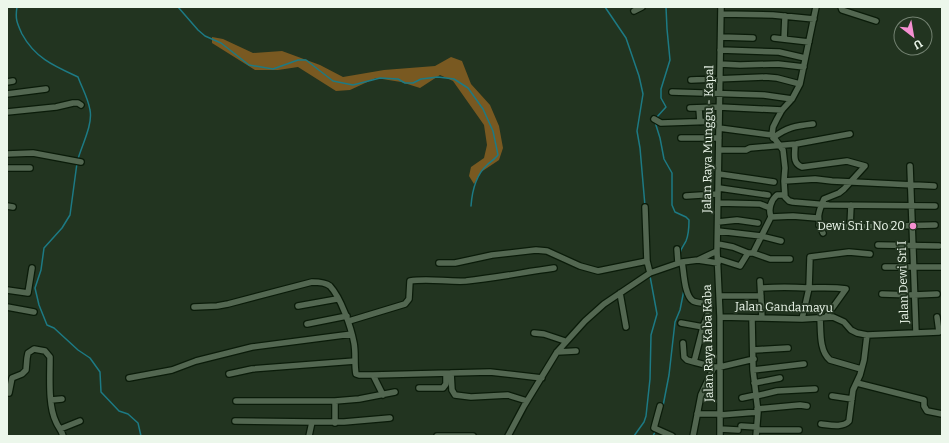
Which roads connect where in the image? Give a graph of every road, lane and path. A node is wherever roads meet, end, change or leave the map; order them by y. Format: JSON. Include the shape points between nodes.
{"nodes":[{"id":1,"x":642,"y":7,"type":"edge"},
{"id":2,"x":721,"y":7,"type":"edge"},
{"id":3,"x":816,"y":7,"type":"edge"},
{"id":4,"x":841,"y":7,"type":"edge"},
{"id":5,"x":634,"y":11,"type":"dead end"},
{"id":6,"x":721,"y":14,"type":"junction"},
{"id":7,"x":785,"y":16,"type":"junction"},
{"id":8,"x":814,"y":19,"type":"junction"},
{"id":9,"x":876,"y":21,"type":"dead end"},
{"id":10,"x":721,"y":37,"type":"junction"},
{"id":11,"x":753,"y":38,"type":"dead end"},
{"id":12,"x":774,"y":38,"type":"dead end"},
{"id":13,"x":784,"y":39,"type":"junction"},
{"id":14,"x":809,"y":42,"type":"junction"},
{"id":15,"x":720,"y":50,"type":"junction"},
{"id":16,"x":805,"y":58,"type":"junction"},
{"id":17,"x":720,"y":64,"type":"junction"},
{"id":18,"x":804,"y":67,"type":"junction"},
{"id":19,"x":720,"y":78,"type":"junction"},
{"id":20,"x":691,"y":80,"type":"dead end"},
{"id":21,"x":800,"y":84,"type":"junction"},
{"id":22,"x":46,"y":90,"type":"dead end"},
{"id":23,"x":672,"y":92,"type":"dead end"},
{"id":24,"x":719,"y":93,"type":"junction"},
{"id":25,"x":7,"y":94,"type":"edge"},
{"id":26,"x":792,"y":99,"type":"junction"},
{"id":27,"x":81,"y":105,"type":"dead end"},
{"id":28,"x":719,"y":107,"type":"junction"},
{"id":29,"x":690,"y":108,"type":"dead end"},
{"id":30,"x":699,"y":108,"type":"junction"},
{"id":31,"x":782,"y":110,"type":"junction"},
{"id":32,"x":7,"y":112,"type":"edge"},
{"id":33,"x":654,"y":119,"type":"dead end"},
{"id":34,"x":719,"y":121,"type":"junction"},
{"id":35,"x":700,"y":122,"type":"junction"},
{"id":36,"x":813,"y":124,"type":"dead end"},
{"id":37,"x":719,"y":128,"type":"junction"},
{"id":38,"x":850,"y":134,"type":"dead end"},
{"id":39,"x":772,"y":136,"type":"junction"},
{"id":40,"x":681,"y":138,"type":"dead end"},
{"id":41,"x":719,"y":138,"type":"junction"},
{"id":42,"x":795,"y":145,"type":"junction"},
{"id":43,"x":779,"y":146,"type":"junction"},
{"id":44,"x":719,"y":150,"type":"junction"},
{"id":45,"x":7,"y":154,"type":"edge"},
{"id":46,"x":81,"y":162,"type":"dead end"},
{"id":47,"x":910,"y":166,"type":"dead end"},
{"id":48,"x":7,"y":168,"type":"edge"},
{"id":49,"x":30,"y":168,"type":"dead end"},
{"id":50,"x":719,"y":174,"type":"junction"},
{"id":51,"x":784,"y":181,"type":"junction"},
{"id":52,"x":774,"y":182,"type":"dead end"},
{"id":53,"x":851,"y":182,"type":"junction"},
{"id":54,"x":911,"y":185,"type":"junction"},
{"id":55,"x":934,"y":186,"type":"dead end"},
{"id":56,"x":719,"y":191,"type":"junction"},
{"id":57,"x":768,"y":194,"type":"dead end"},
{"id":58,"x":784,"y":195,"type":"junction"},
{"id":59,"x":686,"y":196,"type":"dead end"},
{"id":60,"x":718,"y":203,"type":"junction"},
{"id":61,"x":822,"y":205,"type":"junction"},
{"id":62,"x":851,"y":205,"type":"junction"},
{"id":63,"x":912,"y":206,"type":"junction"},
{"id":64,"x":935,"y":206,"type":"dead end"},
{"id":65,"x":645,"y":207,"type":"dead end"},
{"id":66,"x":769,"y":207,"type":"junction"},
{"id":67,"x":771,"y":217,"type":"junction"},
{"id":68,"x":818,"y":218,"type":"junction"},
{"id":69,"x":718,"y":222,"type":"junction"},
{"id":70,"x":758,"y":223,"type":"dead end"},
{"id":71,"x":819,"y":225,"type":"junction"},
{"id":72,"x":935,"y":225,"type":"dead end"},
{"id":73,"x":912,"y":226,"type":"junction"},
{"id":74,"x":850,"y":227,"type":"junction"},
{"id":75,"x":718,"y":231,"type":"junction"},
{"id":76,"x":823,"y":233,"type":"dead end"},
{"id":77,"x":761,"y":236,"type":"junction"},
{"id":78,"x":781,"y":241,"type":"dead end"},
{"id":79,"x":878,"y":245,"type":"dead end"},
{"id":80,"x":913,"y":246,"type":"junction"},
{"id":81,"x":940,"y":246,"type":"dead end"},
{"id":82,"x":718,"y":247,"type":"junction"},
{"id":83,"x":677,"y":250,"type":"dead end"},
{"id":84,"x":750,"y":253,"type":"junction"},
{"id":85,"x":870,"y":254,"type":"dead end"},
{"id":86,"x":790,"y":259,"type":"dead end"},
{"id":87,"x":698,"y":260,"type":"junction"},
{"id":88,"x":647,"y":261,"type":"junction"},
{"id":89,"x":718,"y":261,"type":"junction"},
{"id":90,"x":439,"y":263,"type":"dead end"},
{"id":91,"x":680,"y":263,"type":"junction"},
{"id":92,"x":885,"y":267,"type":"dead end"},
{"id":93,"x":914,"y":267,"type":"junction"},
{"id":94,"x":942,"y":267,"type":"edge"},
{"id":95,"x":32,"y":268,"type":"dead end"},
{"id":96,"x":554,"y":268,"type":"dead end"},
{"id":97,"x":648,"y":273,"type":"junction"},
{"id":98,"x":760,"y":281,"type":"dead end"},
{"id":99,"x":761,"y":288,"type":"junction"},
{"id":100,"x":809,"y":288,"type":"junction"},
{"id":101,"x":7,"y":290,"type":"edge"},
{"id":102,"x":620,"y":293,"type":"junction"},
{"id":103,"x":882,"y":294,"type":"dead end"},
{"id":104,"x":937,"y":294,"type":"dead end"},
{"id":105,"x":914,"y":295,"type":"junction"},
{"id":106,"x":719,"y":296,"type":"junction"},
{"id":107,"x":761,"y":296,"type":"junction"},
{"id":108,"x":337,"y":299,"type":"junction"},
{"id":109,"x":298,"y":306,"type":"dead end"},
{"id":110,"x":7,"y":307,"type":"edge"},
{"id":111,"x":194,"y":307,"type":"dead end"},
{"id":112,"x":710,"y":309,"type":"junction"},
{"id":113,"x":719,"y":310,"type":"junction"},
{"id":114,"x":34,"y":312,"type":"dead end"},
{"id":115,"x":720,"y":317,"type":"junction"},
{"id":116,"x":937,"y":317,"type":"dead end"},
{"id":117,"x":752,"y":318,"type":"junction"},
{"id":118,"x":762,"y":318,"type":"junction"},
{"id":119,"x":823,"y":318,"type":"junction"},
{"id":120,"x":348,"y":319,"type":"junction"},
{"id":121,"x":802,"y":319,"type":"junction"},
{"id":122,"x":681,"y":323,"type":"dead end"},
{"id":123,"x":307,"y":324,"type":"dead end"},
{"id":124,"x":626,"y":327,"type":"dead end"},
{"id":125,"x":703,"y":327,"type":"junction"},
{"id":126,"x":940,"y":331,"type":"edge"},
{"id":127,"x":534,"y":333,"type":"dead end"},
{"id":128,"x":352,"y":334,"type":"junction"},
{"id":129,"x":916,"y":334,"type":"junction"},
{"id":130,"x":867,"y":335,"type":"junction"},
{"id":131,"x":565,"y":341,"type":"junction"},
{"id":132,"x":683,"y":343,"type":"dead end"},
{"id":133,"x":788,"y":348,"type":"dead end"},
{"id":134,"x":754,"y":350,"type":"junction"},
{"id":135,"x":576,"y":351,"type":"dead end"},
{"id":136,"x":557,"y":352,"type":"junction"},
{"id":137,"x":754,"y":359,"type":"junction"},
{"id":138,"x":355,"y":361,"type":"junction"},
{"id":139,"x":694,"y":362,"type":"junction"},
{"id":140,"x":804,"y":364,"type":"dead end"},
{"id":141,"x":717,"y":367,"type":"junction"},
{"id":142,"x":861,"y":369,"type":"junction"},
{"id":143,"x":753,"y":370,"type":"junction"},
{"id":144,"x":449,"y":373,"type":"junction"},
{"id":145,"x":229,"y":374,"type":"dead end"},
{"id":146,"x":373,"y":375,"type":"junction"},
{"id":147,"x":129,"y":378,"type":"dead end"},
{"id":148,"x":542,"y":378,"type":"junction"},
{"id":149,"x":780,"y":378,"type":"dead end"},
{"id":150,"x":754,"y":383,"type":"junction"},
{"id":151,"x":856,"y":383,"type":"junction"},
{"id":152,"x":419,"y":388,"type":"dead end"},
{"id":153,"x":815,"y":389,"type":"dead end"},
{"id":154,"x":395,"y":392,"type":"dead end"},
{"id":155,"x":9,"y":393,"type":"dead end"},
{"id":156,"x":383,"y":395,"type":"junction"},
{"id":157,"x":756,"y":396,"type":"junction"},
{"id":158,"x":832,"y":396,"type":"dead end"},
{"id":159,"x":742,"y":398,"type":"dead end"},
{"id":160,"x":62,"y":399,"type":"dead end"},
{"id":161,"x":852,"y":399,"type":"junction"},
{"id":162,"x":51,"y":400,"type":"junction"},
{"id":163,"x":236,"y":401,"type":"dead end"},
{"id":164,"x":335,"y":401,"type":"junction"},
{"id":165,"x":527,"y":401,"type":"junction"},
{"id":166,"x":660,"y":406,"type":"dead end"},
{"id":167,"x":807,"y":406,"type":"dead end"},
{"id":168,"x":757,"y":410,"type":"junction"},
{"id":169,"x":697,"y":414,"type":"junction"},
{"id":170,"x":720,"y":414,"type":"junction"},
{"id":171,"x":942,"y":414,"type":"edge"},
{"id":172,"x":390,"y":418,"type":"dead end"},
{"id":173,"x":235,"y":421,"type":"dead end"},
{"id":174,"x":80,"y":422,"type":"dead end"},
{"id":175,"x":312,"y":422,"type":"junction"},
{"id":176,"x":335,"y":423,"type":"junction"},
{"id":177,"x":821,"y":424,"type":"dead end"},
{"id":178,"x":757,"y":428,"type":"junction"},
{"id":179,"x":60,"y":429,"type":"junction"},
{"id":180,"x":720,"y":429,"type":"junction"},
{"id":181,"x":799,"y":430,"type":"dead end"},
{"id":182,"x":64,"y":436,"type":"edge"},
{"id":183,"x":309,"y":436,"type":"edge"},
{"id":184,"x":437,"y":436,"type":"edge"},
{"id":185,"x":473,"y":436,"type":"edge"},
{"id":186,"x":508,"y":436,"type":"edge"},
{"id":187,"x":672,"y":436,"type":"edge"},
{"id":188,"x":693,"y":436,"type":"edge"},
{"id":189,"x":720,"y":436,"type":"edge"},
{"id":190,"x":756,"y":436,"type":"edge"}],
"edges":[{"from":1,"to":5,"type":"street"},
{"from":2,"to":6,"type":"street","name":"Jalan Raya Munggu - Kapal"},
{"from":3,"to":8,"type":"street"},
{"from":4,"to":9,"type":"street","via":[[842,10]]},
{"from":6,"to":7,"type":"street"},
{"from":6,"to":10,"type":"street","name":"Jalan Raya Munggu - Kapal"},
{"from":7,"to":8,"type":"street"},
{"from":7,"to":13,"type":"street"},
{"from":8,"to":14,"type":"street"},
{"from":10,"to":11,"type":"street"},
{"from":10,"to":15,"type":"street","name":"Jalan Raya Munggu - Kapal"},
{"from":12,"to":13,"type":"street"},
{"from":13,"to":14,"type":"street"},
{"from":14,"to":16,"type":"street"},
{"from":15,"to":16,"type":"street","via":[[779,52]]},
{"from":15,"to":17,"type":"street","name":"Jalan Raya Munggu - Kapal"},
{"from":16,"to":18,"type":"street"},
{"from":17,"to":18,"type":"street","via":[[778,64]]},
{"from":17,"to":19,"type":"street","name":"Jalan Raya Munggu - Kapal"},
{"from":18,"to":21,"type":"street"},
{"from":19,"to":20,"type":"street"},
{"from":19,"to":21,"type":"street","via":[[772,78]]},
{"from":19,"to":24,"type":"street","name":"Jalan Raya Munggu - Kapal"},
{"from":21,"to":26,"type":"street"},
{"from":22,"to":25,"type":"street"},
{"from":23,"to":24,"type":"street"},
{"from":24,"to":26,"type":"street"},
{"from":24,"to":28,"type":"street","name":"Jalan Raya Munggu - Kapal"},
{"from":26,"to":31,"type":"street"},
{"from":27,"to":32,"type":"street","via":[[73,103]]},
{"from":28,"to":30,"type":"street"},
{"from":28,"to":31,"type":"street"},
{"from":28,"to":34,"type":"street","name":"Jalan Raya Munggu - Kapal"},
{"from":29,"to":30,"type":"street"},
{"from":30,"to":35,"type":"street"},
{"from":31,"to":39,"type":"street","via":[[773,127]]},
{"from":33,"to":35,"type":"street","via":[[661,123]]},
{"from":34,"to":35,"type":"street"},
{"from":34,"to":37,"type":"street","name":"Jalan Raya Munggu - Kapal"},
{"from":36,"to":39,"type":"street","via":[[793,126]]},
{"from":37,"to":39,"type":"street"},
{"from":37,"to":41,"type":"street","name":"Jalan Raya Munggu - Kapal"},
{"from":38,"to":42,"type":"street"},
{"from":39,"to":43,"type":"street"},
{"from":40,"to":41,"type":"street"},
{"from":41,"to":44,"type":"street","name":"Jalan Raya Munggu - Kapal"},
{"from":42,"to":43,"type":"street"},
{"from":42,"to":53,"type":"street","via":[[795,161],[802,167],[847,161],[865,166]]},
{"from":43,"to":44,"type":"street"},
{"from":43,"to":51,"type":"street","via":[[783,150]]},
{"from":44,"to":50,"type":"street","name":"Jalan Raya Munggu - Kapal"},
{"from":45,"to":46,"type":"street","via":[[33,153]]},
{"from":47,"to":54,"type":"street","name":"Jalan Dewi Sri I"},
{"from":48,"to":49,"type":"street"},
{"from":50,"to":52,"type":"street"},
{"from":50,"to":56,"type":"street","name":"Jalan Raya Munggu - Kapal"},
{"from":51,"to":53,"type":"street","via":[[815,179]]},
{"from":51,"to":58,"type":"street"},
{"from":53,"to":54,"type":"street"},
{"from":53,"to":61,"type":"street","via":[[839,193],[826,197]]},
{"from":54,"to":55,"type":"street"},
{"from":54,"to":63,"type":"street","name":"Jalan Dewi Sri I"},
{"from":56,"to":57,"type":"street"},
{"from":56,"to":59,"type":"street"},
{"from":56,"to":60,"type":"street","name":"Jalan Raya Munggu - Kapal"},
{"from":58,"to":61,"type":"street","via":[[789,201]]},
{"from":58,"to":66,"type":"street","via":[[777,195]]},
{"from":60,"to":66,"type":"street","via":[[760,204]]},
{"from":60,"to":69,"type":"street","name":"Jalan Raya Munggu - Kapal"},
{"from":61,"to":62,"type":"street"},
{"from":61,"to":68,"type":"street"},
{"from":62,"to":63,"type":"street"},
{"from":62,"to":74,"type":"street"},
{"from":63,"to":64,"type":"street"},
{"from":63,"to":73,"type":"street","name":"Jalan Dewi Sri I"},
{"from":65,"to":88,"type":"street"},
{"from":66,"to":67,"type":"street"},
{"from":67,"to":68,"type":"street"},
{"from":67,"to":77,"type":"street"},
{"from":68,"to":71,"type":"street"},
{"from":69,"to":70,"type":"street","via":[[737,220]]},
{"from":69,"to":75,"type":"street","name":"Jalan Raya Munggu - Kapal"},
{"from":71,"to":74,"type":"street"},
{"from":71,"to":76,"type":"street"},
{"from":72,"to":73,"type":"street"},
{"from":73,"to":74,"type":"street"},
{"from":73,"to":80,"type":"street","name":"Jalan Dewi Sri I"},
{"from":75,"to":77,"type":"street"},
{"from":75,"to":82,"type":"street","name":"Jalan Raya Munggu - Kapal"},
{"from":77,"to":78,"type":"street"},
{"from":77,"to":84,"type":"street"},
{"from":79,"to":80,"type":"street"},
{"from":80,"to":81,"type":"street"},
{"from":80,"to":93,"type":"street","name":"Jalan Dewi Sri I"},
{"from":82,"to":84,"type":"street","via":[[733,247]]},
{"from":82,"to":87,"type":"street"},
{"from":82,"to":89,"type":"street","name":"Jalan Raya Kaba Kaba"},
{"from":83,"to":91,"type":"street"},
{"from":84,"to":86,"type":"street","via":[[770,259]]},
{"from":84,"to":89,"type":"street","via":[[740,266]]},
{"from":85,"to":100,"type":"street","via":[[849,252],[810,257]]},
{"from":87,"to":89,"type":"street"},
{"from":87,"to":91,"type":"street"},
{"from":88,"to":90,"type":"street","via":[[598,271],[547,251],[536,250]]},
{"from":88,"to":97,"type":"street"},
{"from":89,"to":106,"type":"street","name":"Jalan Raya Kaba Kaba"},
{"from":91,"to":97,"type":"street"},
{"from":91,"to":112,"type":"street","via":[[688,295],[694,301],[709,304]]},
{"from":92,"to":93,"type":"street"},
{"from":93,"to":94,"type":"street"},
{"from":93,"to":105,"type":"street","name":"Jalan Dewi Sri I"},
{"from":95,"to":101,"type":"street","via":[[28,293]]},
{"from":96,"to":120,"type":"street","via":[[466,280],[410,281],[409,299],[405,304]]},
{"from":97,"to":102,"type":"street"},
{"from":98,"to":99,"type":"street"},
{"from":99,"to":100,"type":"street"},
{"from":99,"to":107,"type":"street"},
{"from":100,"to":119,"type":"street","via":[[846,289]]},
{"from":100,"to":121,"type":"street"},
{"from":102,"to":124,"type":"street"},
{"from":102,"to":131,"type":"street","via":[[604,304]]},
{"from":103,"to":105,"type":"street"},
{"from":104,"to":105,"type":"street"},
{"from":105,"to":129,"type":"street","name":"Jalan Dewi Sri I"},
{"from":106,"to":107,"type":"street"},
{"from":106,"to":113,"type":"street","name":"Jalan Raya Kaba Kaba"},
{"from":107,"to":118,"type":"street"},
{"from":108,"to":109,"type":"street"},
{"from":108,"to":111,"type":"street","via":[[329,286],[312,282],[222,305]]},
{"from":108,"to":120,"type":"street"},
{"from":110,"to":114,"type":"street"},
{"from":112,"to":113,"type":"street"},
{"from":112,"to":125,"type":"street"},
{"from":113,"to":115,"type":"street","name":"Jalan Raya Kaba Kaba"},
{"from":115,"to":117,"type":"street","name":"Jalan Gandamayu"},
{"from":115,"to":141,"type":"street","name":"Jalan Raya Kaba Kaba"},
{"from":116,"to":126,"type":"street"},
{"from":117,"to":118,"type":"street","name":"Jalan Gandamayu"},
{"from":117,"to":134,"type":"street"},
{"from":118,"to":121,"type":"street","name":"Jalan Gandamayu"},
{"from":119,"to":121,"type":"street","name":"Jalan Gandamayu"},
{"from":119,"to":130,"type":"street","name":"Jalan Gandamayu","via":[[833,317],[844,322],[851,330]]},
{"from":119,"to":142,"type":"street","via":[[822,345],[827,357]]},
{"from":120,"to":123,"type":"street"},
{"from":120,"to":128,"type":"street"},
{"from":122,"to":125,"type":"street"},
{"from":125,"to":139,"type":"street"},
{"from":126,"to":129,"type":"street","name":"Jalan Gandamayu"},
{"from":127,"to":131,"type":"street"},
{"from":128,"to":138,"type":"street"},
{"from":128,"to":147,"type":"street","via":[[252,347],[216,355],[172,370]]},
{"from":129,"to":130,"type":"street","name":"Jalan Gandamayu"},
{"from":130,"to":142,"type":"street"},
{"from":131,"to":136,"type":"street"},
{"from":132,"to":139,"type":"street","via":[[684,358]]},
{"from":133,"to":134,"type":"street"},
{"from":134,"to":137,"type":"street"},
{"from":135,"to":136,"type":"street"},
{"from":136,"to":148,"type":"street"},
{"from":137,"to":141,"type":"street"},
{"from":137,"to":143,"type":"street"},
{"from":138,"to":145,"type":"street","via":[[252,369]]},
{"from":138,"to":146,"type":"street","via":[[357,375]]},
{"from":139,"to":141,"type":"street"},
{"from":140,"to":143,"type":"street"},
{"from":141,"to":169,"type":"street","via":[[703,391]]},
{"from":141,"to":170,"type":"street","name":"Jalan Raya Kaba Kaba"},
{"from":142,"to":151,"type":"street"},
{"from":143,"to":150,"type":"street"},
{"from":144,"to":146,"type":"street"},
{"from":144,"to":148,"type":"street","via":[[490,372]]},
{"from":144,"to":152,"type":"street","via":[[443,388]]},
{"from":144,"to":165,"type":"street","via":[[455,395],[508,395]]},
{"from":146,"to":156,"type":"street"},
{"from":148,"to":165,"type":"street"},
{"from":149,"to":150,"type":"street"},
{"from":150,"to":157,"type":"street"},
{"from":151,"to":161,"type":"street"},
{"from":151,"to":171,"type":"street","via":[[924,400],[927,411]]},
{"from":153,"to":157,"type":"street","via":[[778,391]]},
{"from":154,"to":156,"type":"street"},
{"from":155,"to":162,"type":"street","via":[[12,378],[26,370],[28,353],[41,350],[50,357]]},
{"from":156,"to":164,"type":"street"},
{"from":157,"to":159,"type":"street"},
{"from":157,"to":168,"type":"street"},
{"from":158,"to":161,"type":"street"},
{"from":160,"to":162,"type":"street"},
{"from":161,"to":177,"type":"street","via":[[848,423]]},
{"from":162,"to":179,"type":"street","via":[[56,423]]},
{"from":163,"to":164,"type":"street"},
{"from":164,"to":176,"type":"street"},
{"from":165,"to":186,"type":"street"},
{"from":166,"to":187,"type":"street","via":[[656,430]]},
{"from":167,"to":168,"type":"street"},
{"from":168,"to":170,"type":"street"},
{"from":168,"to":178,"type":"street"},
{"from":169,"to":170,"type":"street"},
{"from":169,"to":188,"type":"street"},
{"from":170,"to":180,"type":"street","name":"Jalan Raya Kaba Kaba"},
{"from":172,"to":176,"type":"street"},
{"from":173,"to":175,"type":"street"},
{"from":174,"to":179,"type":"street"},
{"from":175,"to":176,"type":"street"},
{"from":175,"to":183,"type":"street"},
{"from":178,"to":180,"type":"street"},
{"from":178,"to":181,"type":"street"},
{"from":178,"to":190,"type":"street"},
{"from":179,"to":182,"type":"street"},
{"from":180,"to":189,"type":"street","name":"Jalan Raya Kaba Kaba"},
{"from":184,"to":185,"type":"street"}]}
